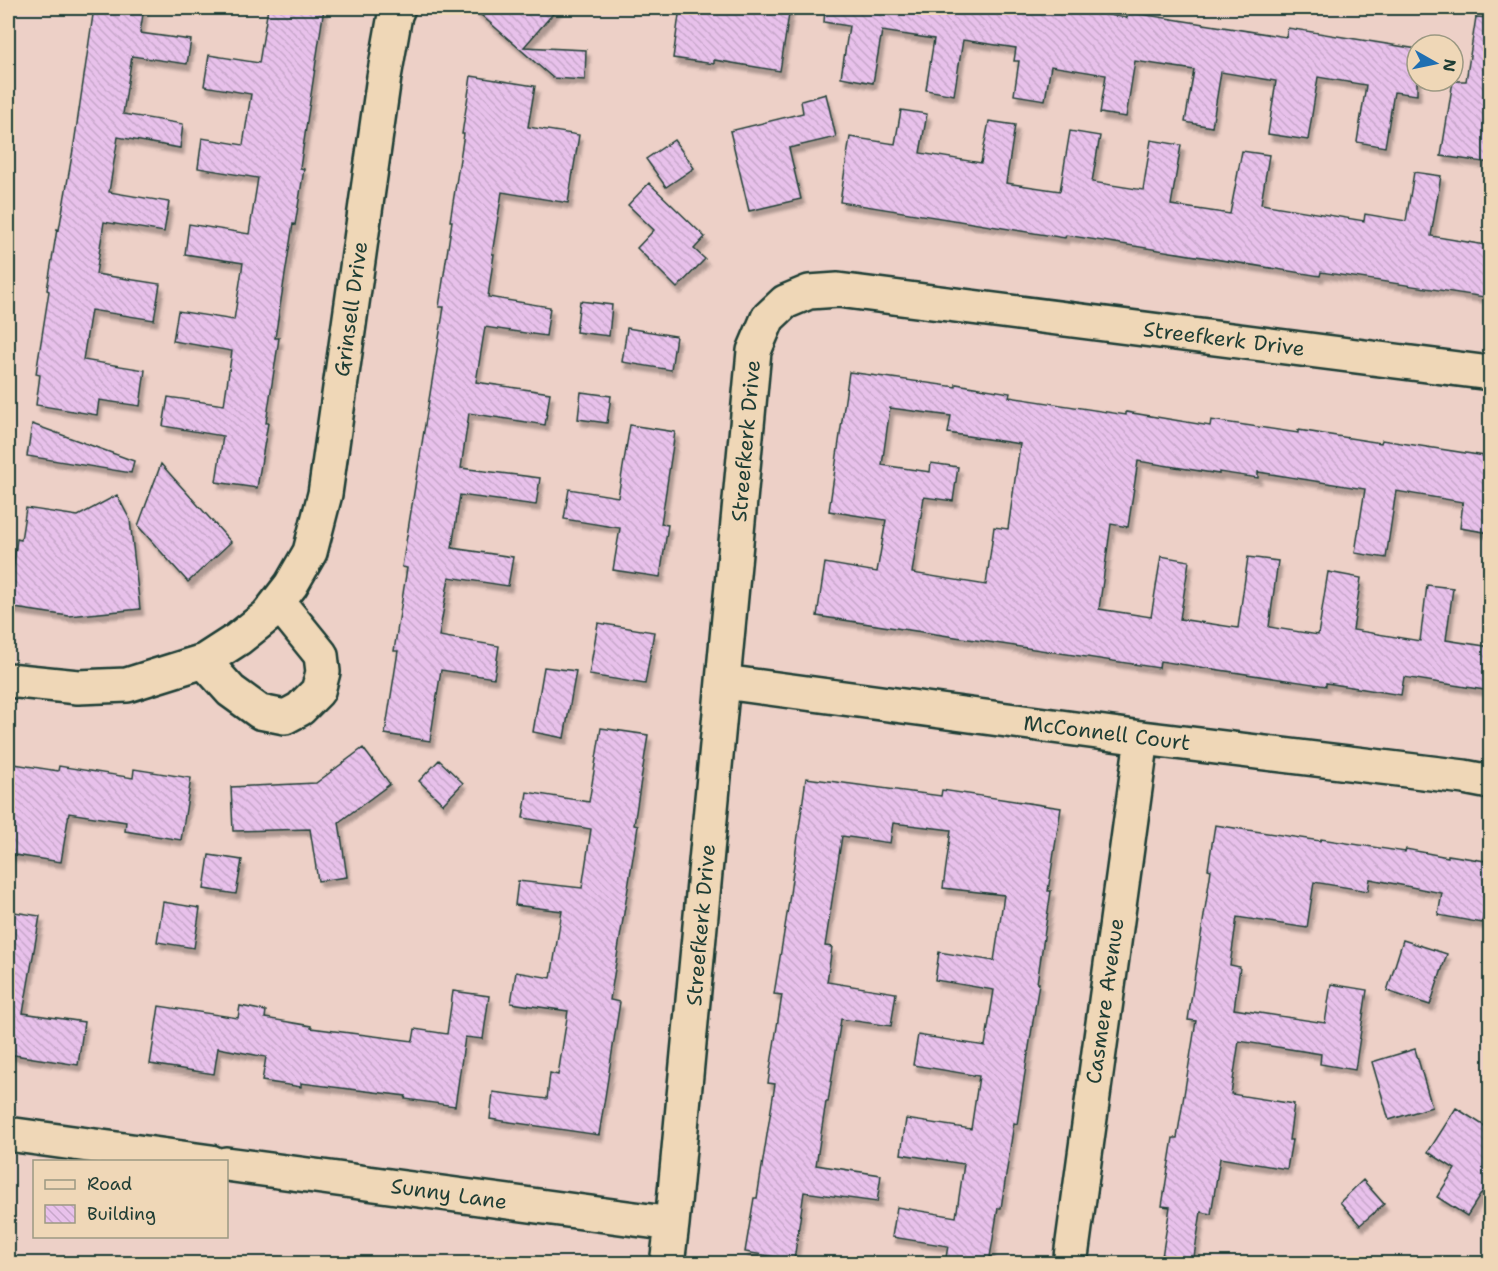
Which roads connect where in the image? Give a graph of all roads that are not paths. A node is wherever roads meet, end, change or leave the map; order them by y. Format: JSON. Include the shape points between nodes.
{"nodes":[{"id":1,"x":398,"y":8,"type":"edge"},
{"id":2,"x":1491,"y":373,"type":"edge"},
{"id":3,"x":278,"y":602,"type":"junction"},
{"id":4,"x":204,"y":661,"type":"junction"},
{"id":5,"x":8,"y":680,"type":"edge"},
{"id":6,"x":724,"y":682,"type":"junction"},
{"id":7,"x":1142,"y":738,"type":"junction"},
{"id":8,"x":1491,"y":782,"type":"edge"},
{"id":9,"x":8,"y":1134,"type":"edge"},
{"id":10,"x":203,"y":1160,"type":"edge"},
{"id":11,"x":228,"y":1164,"type":"edge"},
{"id":12,"x":672,"y":1224,"type":"junction"},
{"id":13,"x":667,"y":1263,"type":"edge"},
{"id":14,"x":1070,"y":1263,"type":"edge"}],
"edges":[{"from":1,"to":3,"type":"street","name":"Grinsell Drive","via":[[384,77],[325,494],[310,552]]},
{"from":2,"to":6,"type":"street","name":"Streefkerk Drive","via":[[838,290],[809,292],[785,302],[768,318],[754,351]]},
{"from":3,"to":4,"type":"street","name":"Grinsell Drive","via":[[267,616]]},
{"from":3,"to":4,"type":"street","via":[[321,655],[323,672],[318,691],[300,709],[285,717],[260,712],[231,691]]},
{"from":4,"to":5,"type":"street","name":"Grinsell Drive","via":[[127,685],[78,687]]},
{"from":6,"to":7,"type":"street","name":"McConnell Court"},
{"from":6,"to":12,"type":"street","name":"Streefkerk Drive"},
{"from":7,"to":8,"type":"street","name":"McConnell Court"},
{"from":7,"to":14,"type":"street","name":"Casmere Avenue"},
{"from":9,"to":10,"type":"street"},
{"from":11,"to":12,"type":"street","name":"Sunny Lane"},
{"from":12,"to":13,"type":"street","name":"Streefkerk Drive"}]}
